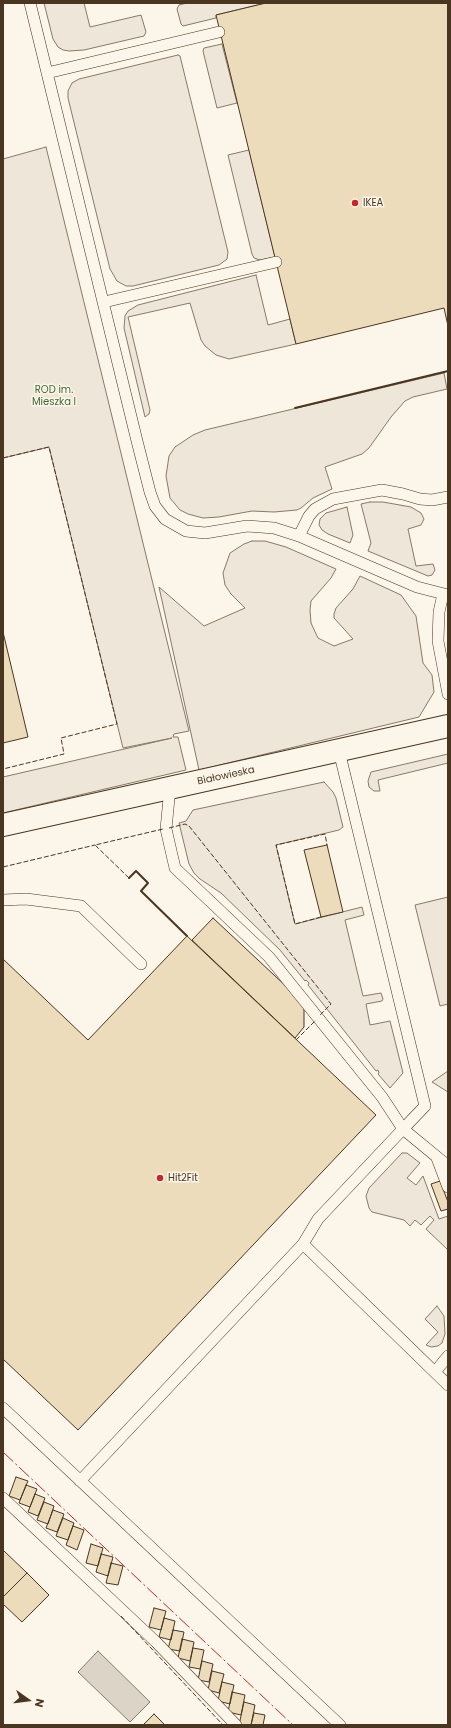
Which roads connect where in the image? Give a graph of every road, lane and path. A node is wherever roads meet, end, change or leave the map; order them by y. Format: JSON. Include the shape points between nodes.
{"nodes":[{"id":1,"x":30,"y":3,"type":"edge"},
{"id":2,"x":219,"y":32,"type":"dead end"},
{"id":3,"x":48,"y":73,"type":"junction"},
{"id":4,"x":276,"y":262,"type":"dead end"},
{"id":5,"x":104,"y":302,"type":"junction"},
{"id":6,"x":448,"y":496,"type":"edge"},
{"id":7,"x":299,"y":536,"type":"junction"},
{"id":8,"x":446,"y":595,"type":"edge"},
{"id":9,"x":448,"y":694,"type":"edge"},
{"id":10,"x":448,"y":726,"type":"edge"},
{"id":11,"x":339,"y":751,"type":"junction"},
{"id":12,"x":170,"y":788,"type":"junction"},
{"id":13,"x":3,"y":825,"type":"edge"},
{"id":14,"x":3,"y":900,"type":"edge"},
{"id":15,"x":141,"y":964,"type":"dead end"},
{"id":16,"x":403,"y":1129,"type":"junction"},
{"id":17,"x":442,"y":1157,"type":"edge"},
{"id":18,"x":448,"y":1166,"type":"edge"},
{"id":19,"x":448,"y":1186,"type":"edge"},
{"id":20,"x":303,"y":1244,"type":"junction"},
{"id":21,"x":448,"y":1356,"type":"edge"},
{"id":22,"x":435,"y":1372,"type":"junction"},
{"id":23,"x":448,"y":1385,"type":"edge"},
{"id":24,"x":3,"y":1408,"type":"edge"},
{"id":25,"x":80,"y":1481,"type":"junction"},
{"id":26,"x":3,"y":1498,"type":"edge"},
{"id":27,"x":236,"y":1725,"type":"edge"},
{"id":28,"x":340,"y":1725,"type":"edge"}],
"edges":[{"from":1,"to":3,"type":"lane"},
{"from":2,"to":3,"type":"lane"},
{"from":3,"to":5,"type":"lane"},
{"from":4,"to":5,"type":"lane"},
{"from":5,"to":7,"type":"lane","via":[[150,492],[155,506],[165,519],[186,531],[205,533],[247,526],[266,527]]},
{"from":6,"to":7,"type":"lane","via":[[432,500],[382,490],[332,499],[315,509]]},
{"from":7,"to":8,"type":"lane","via":[[417,588]]},
{"from":8,"to":9,"type":"lane","via":[[439,612],[438,642]]},
{"from":10,"to":11,"type":"street","name":"Białowieska"},
{"from":11,"to":12,"type":"street","name":"Białowieska"},
{"from":11,"to":16,"type":"lane","via":[[425,1106]]},
{"from":12,"to":13,"type":"street","name":"Białowieska"},
{"from":12,"to":16,"type":"lane","via":[[166,829],[175,868],[269,957],[368,1078]]},
{"from":14,"to":15,"type":"lane","via":[[81,906]]},
{"from":16,"to":17,"type":"lane"},
{"from":16,"to":20,"type":"lane","via":[[318,1219]]},
{"from":17,"to":18,"type":"lane"},
{"from":17,"to":19,"type":"lane"},
{"from":20,"to":22,"type":"lane"},
{"from":20,"to":25,"type":"lane"},
{"from":21,"to":22,"type":"lane"},
{"from":22,"to":23,"type":"lane"},
{"from":24,"to":25,"type":"lane"},
{"from":25,"to":28,"type":"lane"},
{"from":26,"to":27,"type":"lane","via":[[156,1642]]}]}
